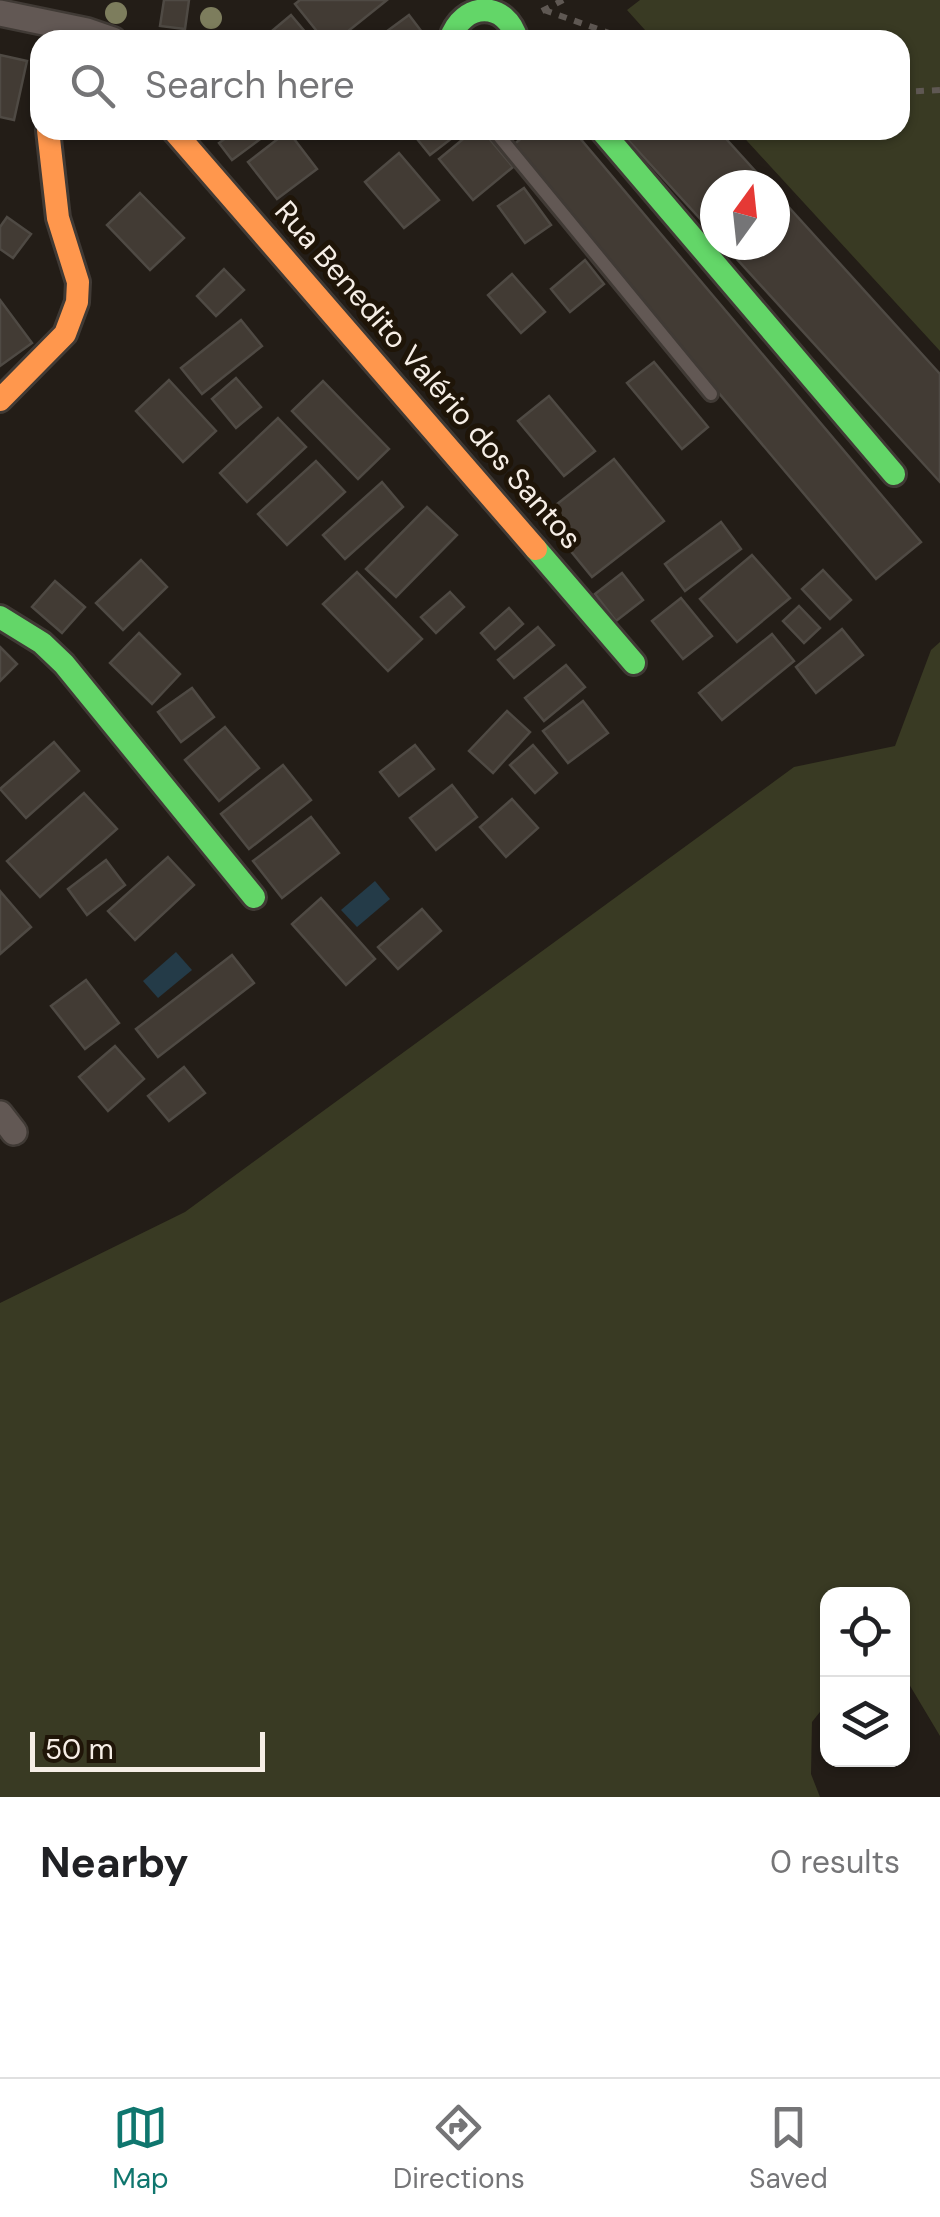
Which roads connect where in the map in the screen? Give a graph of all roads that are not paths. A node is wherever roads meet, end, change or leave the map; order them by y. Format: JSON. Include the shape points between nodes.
{"nodes":[{"id":1,"x":462,"y":5,"type":"edge"},
{"id":2,"x":0,"y":13,"type":"edge"},
{"id":3,"x":41,"y":30,"type":"edge"},
{"id":4,"x":452,"y":30,"type":"edge"},
{"id":5,"x":515,"y":30,"type":"edge"},
{"id":6,"x":49,"y":140,"type":"edge"},
{"id":7,"x":182,"y":140,"type":"edge"},
{"id":8,"x":502,"y":140,"type":"edge"},
{"id":9,"x":610,"y":140,"type":"edge"},
{"id":10,"x":712,"y":394,"type":"dead end"},
{"id":11,"x":0,"y":400,"type":"edge"},
{"id":12,"x":894,"y":474,"type":"dead end"},
{"id":13,"x":0,"y":617,"type":"edge"},
{"id":14,"x":634,"y":663,"type":"dead end"},
{"id":15,"x":254,"y":897,"type":"dead end"}],
"edges":[{"from":1,"to":4,"type":"street"},
{"from":1,"to":5,"type":"street","via":[[497,6]]},
{"from":2,"to":3,"type":"street"},
{"from":6,"to":11,"type":"street","via":[[77,302],[65,334]]},
{"from":7,"to":14,"type":"street","name":"Rua Benedito Valério dos Santos"},
{"from":8,"to":10,"type":"lane"},
{"from":9,"to":12,"type":"street"},
{"from":13,"to":15,"type":"street","via":[[64,664]]}]}
